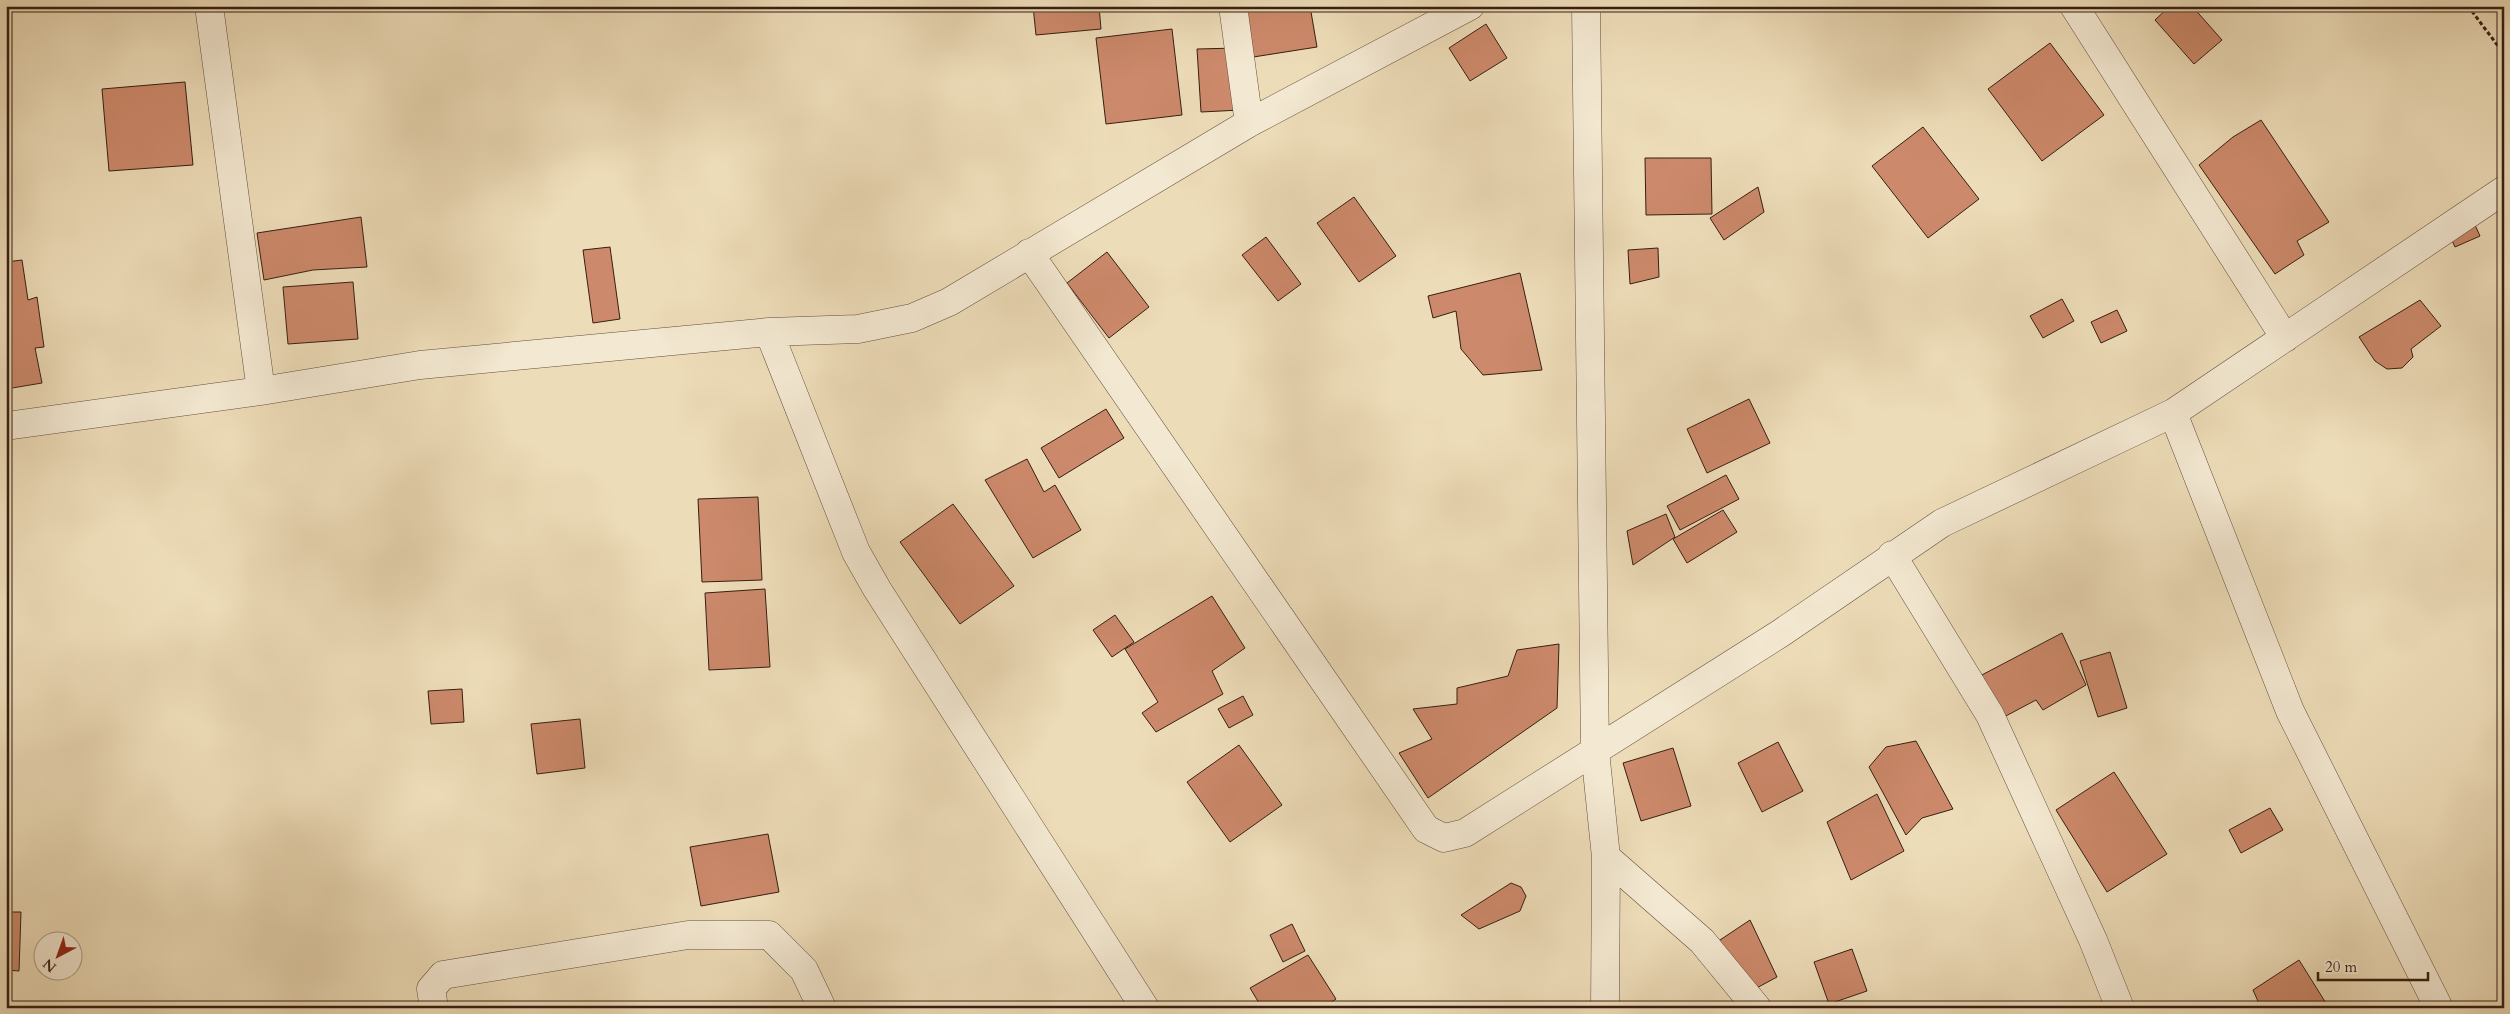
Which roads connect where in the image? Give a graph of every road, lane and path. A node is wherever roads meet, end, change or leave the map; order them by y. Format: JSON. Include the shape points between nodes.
{"nodes":[{"id":1,"x":209,"y":6,"type":"edge"},
{"id":2,"x":1233,"y":6,"type":"edge"},
{"id":3,"x":1470,"y":6,"type":"edge"},
{"id":4,"x":1586,"y":6,"type":"edge"},
{"id":5,"x":2074,"y":6,"type":"edge"},
{"id":6,"x":2468,"y":6,"type":"edge"},
{"id":7,"x":2504,"y":54,"type":"edge"},
{"id":8,"x":1249,"y":123,"type":"junction"},
{"id":9,"x":2504,"y":190,"type":"edge"},
{"id":10,"x":1029,"y":253,"type":"junction"},
{"id":11,"x":769,"y":332,"type":"junction"},
{"id":12,"x":2285,"y":338,"type":"junction"},
{"id":13,"x":261,"y":391,"type":"junction"},
{"id":14,"x":2173,"y":413,"type":"junction"},
{"id":15,"x":6,"y":426,"type":"edge"},
{"id":16,"x":1892,"y":555,"type":"junction"},
{"id":17,"x":1595,"y":752,"type":"junction"},
{"id":18,"x":1606,"y":857,"type":"junction"},
{"id":19,"x":434,"y":1008,"type":"edge"},
{"id":20,"x":822,"y":1008,"type":"edge"},
{"id":21,"x":1144,"y":1008,"type":"edge"},
{"id":22,"x":1605,"y":1008,"type":"edge"},
{"id":23,"x":1757,"y":1008,"type":"edge"},
{"id":24,"x":2120,"y":1008,"type":"edge"},
{"id":25,"x":2439,"y":1008,"type":"edge"}],
"edges":[{"from":1,"to":13,"type":"street"},
{"from":2,"to":8,"type":"street"},
{"from":3,"to":8,"type":"street"},
{"from":4,"to":17,"type":"street"},
{"from":5,"to":12,"type":"street"},
{"from":6,"to":7,"type":"path"},
{"from":8,"to":10,"type":"street"},
{"from":9,"to":12,"type":"street"},
{"from":10,"to":11,"type":"street","via":[[949,302],[912,318],[858,329]]},
{"from":10,"to":17,"type":"street","via":[[1426,829],[1444,838],[1465,833]]},
{"from":11,"to":13,"type":"street","via":[[420,365]]},
{"from":11,"to":21,"type":"street","via":[[856,552]]},
{"from":12,"to":14,"type":"street"},
{"from":13,"to":15,"type":"street"},
{"from":14,"to":16,"type":"street","via":[[1942,524]]},
{"from":14,"to":25,"type":"street","via":[[2290,711]]},
{"from":16,"to":17,"type":"street","via":[[1781,633]]},
{"from":16,"to":24,"type":"street","via":[[1990,715],[2093,940]]},
{"from":17,"to":18,"type":"street"},
{"from":18,"to":22,"type":"street"},
{"from":18,"to":23,"type":"street","via":[[1702,941]]},
{"from":19,"to":20,"type":"street","via":[[430,989],[442,975],[688,935],[769,935],[804,970]]}]}
